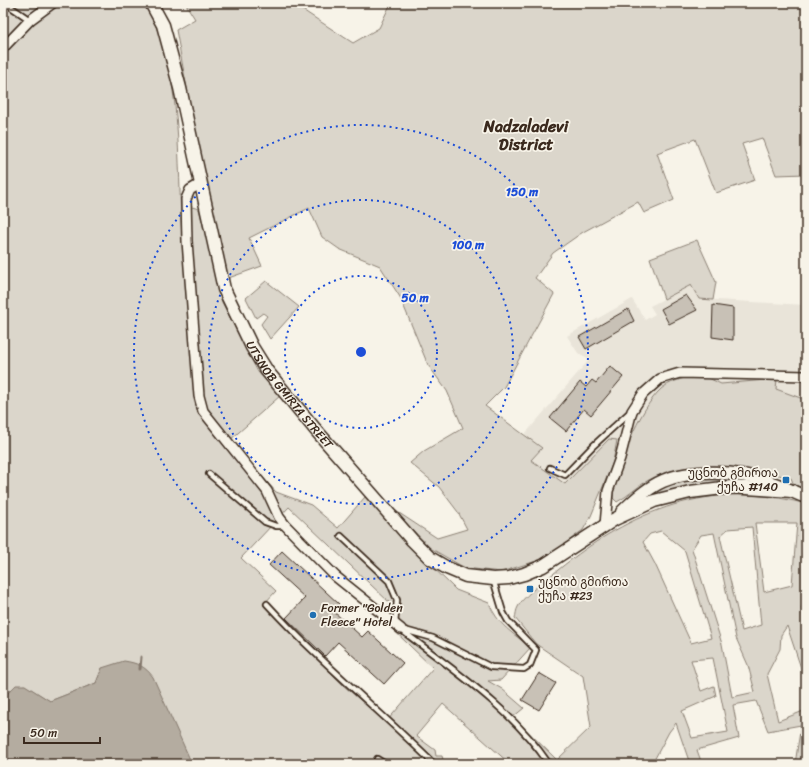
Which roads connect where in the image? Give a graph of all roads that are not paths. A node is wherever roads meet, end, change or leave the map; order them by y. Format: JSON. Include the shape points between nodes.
{"nodes":[{"id":1,"x":5,"y":3,"type":"edge"},
{"id":2,"x":53,"y":3,"type":"edge"},
{"id":3,"x":151,"y":3,"type":"edge"},
{"id":4,"x":30,"y":20,"type":"junction"},
{"id":5,"x":3,"y":48,"type":"edge"},
{"id":6,"x":200,"y":184,"type":"junction"},
{"id":7,"x":806,"y":376,"type":"edge"},
{"id":8,"x":632,"y":411,"type":"junction"},
{"id":9,"x":550,"y":468,"type":"dead end"},
{"id":10,"x":209,"y":474,"type":"dead end"},
{"id":11,"x":792,"y":491,"type":"junction"},
{"id":12,"x":806,"y":497,"type":"edge"},
{"id":13,"x":610,"y":522,"type":"junction"},
{"id":14,"x":286,"y":526,"type":"junction"},
{"id":15,"x":341,"y":536,"type":"dead end"},
{"id":16,"x":493,"y":579,"type":"junction"},
{"id":17,"x":267,"y":604,"type":"dead end"},
{"id":18,"x":398,"y":627,"type":"junction"},
{"id":19,"x":377,"y":759,"type":"dead end"},
{"id":20,"x":385,"y":764,"type":"edge"},
{"id":21,"x":434,"y":764,"type":"edge"},
{"id":22,"x":549,"y":764,"type":"edge"}],
"edges":[{"from":1,"to":4,"type":"lane"},
{"from":2,"to":4,"type":"street"},
{"from":3,"to":6,"type":"main road","name":"UTSNOB GMIRTA STREET","via":[[163,25],[180,88]]},
{"from":4,"to":5,"type":"street"},
{"from":6,"to":14,"type":"street","via":[[190,190],[186,199],[186,241],[199,396],[203,412],[267,491]]},
{"from":6,"to":16,"type":"main road","name":"UTSNOB GMIRTA STREET","via":[[224,289],[252,347],[267,371],[430,558],[466,576]]},
{"from":7,"to":8,"type":"street","via":[[680,373],[660,379],[643,394]]},
{"from":8,"to":9,"type":"lane","via":[[565,475]]},
{"from":8,"to":13,"type":"street","via":[[620,458],[608,491]]},
{"from":10,"to":14,"type":"lane","via":[[265,522]]},
{"from":11,"to":12,"type":"main road","name":"UTSNOB GMIRTA STREET"},
{"from":11,"to":13,"type":"main road","name":"UTSNOB GMIRTA STREET","via":[[731,487],[697,491],[654,501]]},
{"from":11,"to":13,"type":"main road","name":"UTSNOB GMIRTA STREET","via":[[747,476],[725,473],[682,476],[664,481],[645,491]]},
{"from":13,"to":16,"type":"main road","name":"UTSNOB GMIRTA STREET","via":[[543,566],[524,574]]},
{"from":14,"to":18,"type":"street","via":[[335,576]]},
{"from":15,"to":18,"type":"lane","via":[[389,581],[397,600]]},
{"from":16,"to":18,"type":"lane","via":[[508,621],[536,650],[530,665],[524,669],[491,667],[433,638]]},
{"from":17,"to":21,"type":"lane","via":[[330,668]]},
{"from":18,"to":22,"type":"lane","via":[[479,689],[519,726]]},
{"from":19,"to":20,"type":"lane"}]}
